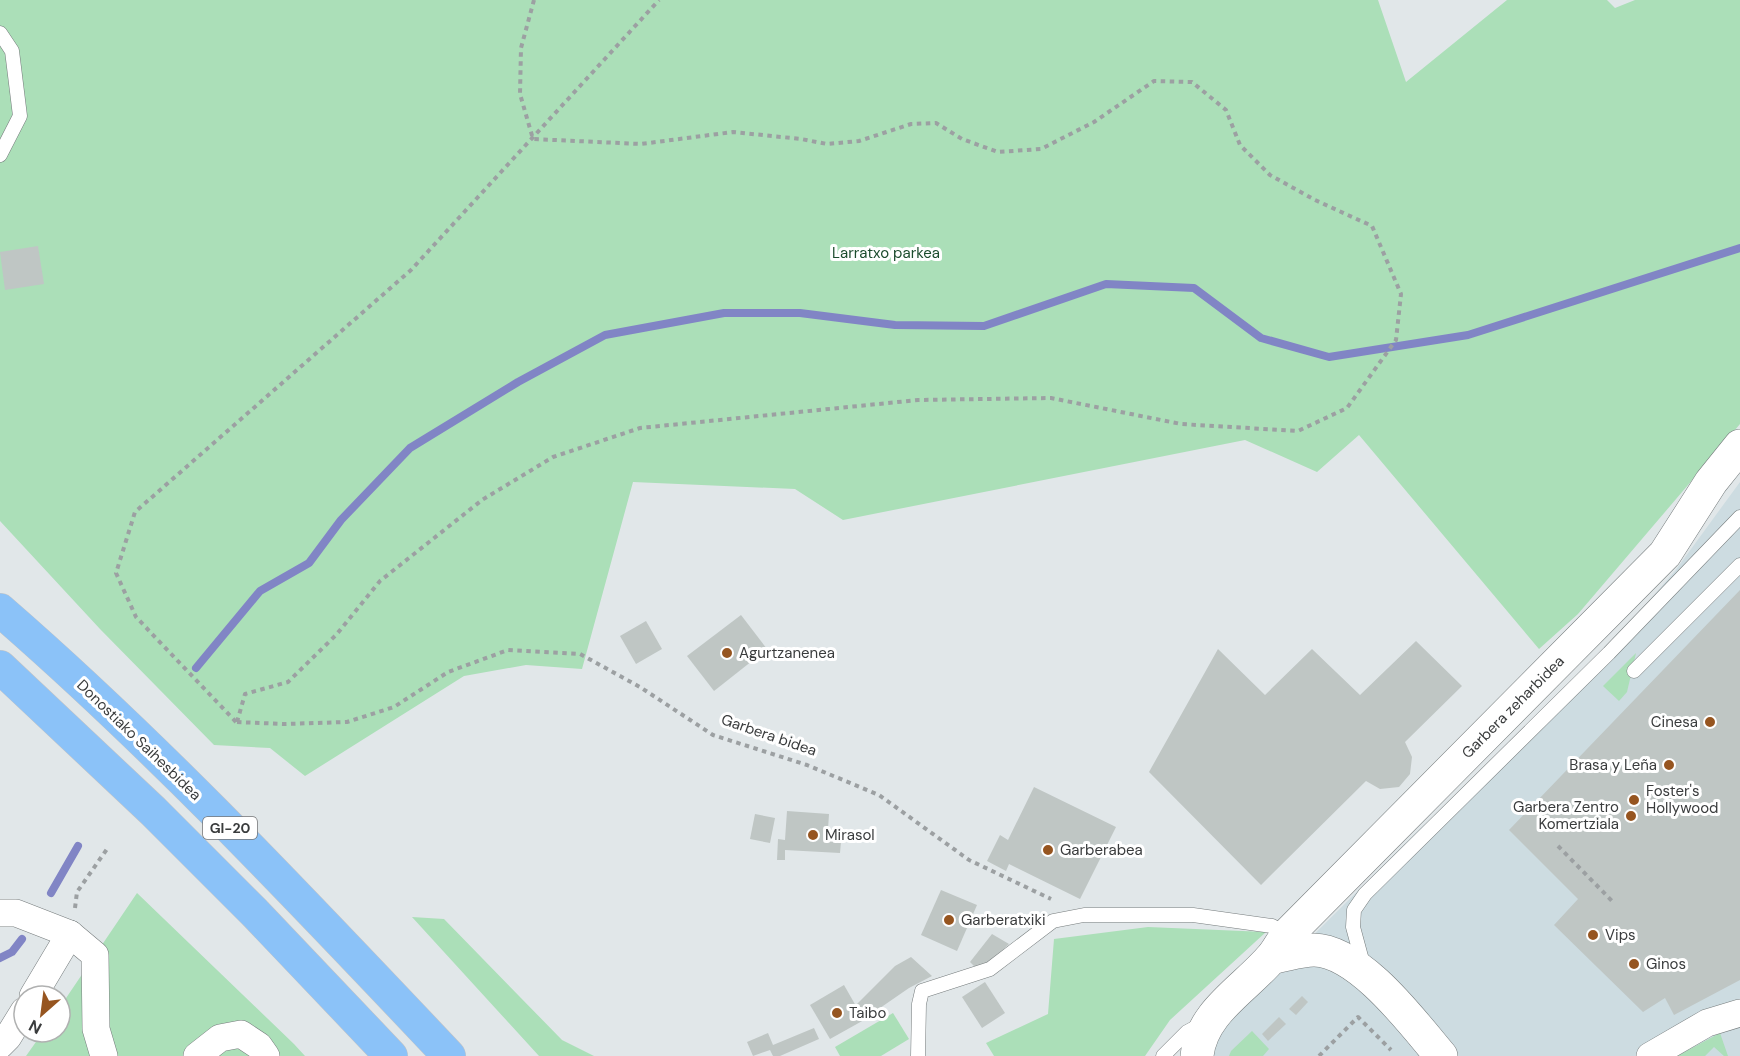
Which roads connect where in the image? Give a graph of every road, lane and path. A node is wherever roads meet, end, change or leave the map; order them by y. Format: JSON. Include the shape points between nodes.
{"nodes":[{"id":1,"x":534,"y":0,"type":"edge"},
{"id":2,"x":659,"y":0,"type":"edge"},
{"id":3,"x":0,"y":33,"type":"edge"},
{"id":4,"x":533,"y":139,"type":"junction"},
{"id":5,"x":0,"y":155,"type":"edge"},
{"id":6,"x":1740,"y":446,"type":"edge"},
{"id":7,"x":1740,"y":517,"type":"edge"},
{"id":8,"x":1740,"y":565,"type":"edge"},
{"id":9,"x":0,"y":610,"type":"edge"},
{"id":10,"x":0,"y":667,"type":"edge"},
{"id":11,"x":1634,"y":671,"type":"dead end"},
{"id":12,"x":237,"y":722,"type":"junction"},
{"id":13,"x":1558,"y":846,"type":"dead end"},
{"id":14,"x":107,"y":849,"type":"dead end"},
{"id":15,"x":1613,"y":902,"type":"dead end"},
{"id":16,"x":0,"y":914,"type":"edge"},
{"id":17,"x":1084,"y":915,"type":"junction"},
{"id":18,"x":70,"y":934,"type":"junction"},
{"id":19,"x":1280,"y":945,"type":"junction"},
{"id":20,"x":1365,"y":972,"type":"junction"},
{"id":21,"x":40,"y":984,"type":"edge"},
{"id":22,"x":1740,"y":1013,"type":"edge"},
{"id":23,"x":1208,"y":1021,"type":"junction"},
{"id":24,"x":12,"y":1032,"type":"edge"},
{"id":25,"x":0,"y":1046,"type":"edge"},
{"id":26,"x":1391,"y":1050,"type":"dead end"},
{"id":27,"x":104,"y":1056,"type":"edge"},
{"id":28,"x":197,"y":1056,"type":"edge"},
{"id":29,"x":266,"y":1056,"type":"edge"},
{"id":30,"x":391,"y":1056,"type":"edge"},
{"id":31,"x":448,"y":1056,"type":"edge"},
{"id":32,"x":918,"y":1056,"type":"edge"},
{"id":33,"x":1163,"y":1056,"type":"edge"},
{"id":34,"x":1197,"y":1056,"type":"edge"},
{"id":35,"x":1319,"y":1056,"type":"edge"},
{"id":36,"x":1441,"y":1056,"type":"edge"},
{"id":37,"x":1650,"y":1056,"type":"edge"}],
"edges":[{"from":1,"to":4,"type":"path","via":[[521,48],[520,94]]},
{"from":2,"to":4,"type":"path"},
{"from":3,"to":5,"type":"lane","via":[[12,51],[20,116]]},
{"from":4,"to":12,"type":"path","via":[[411,270],[135,512],[116,573],[136,616]]},
{"from":4,"to":12,"type":"path","via":[[641,144],[733,132],[827,144],[859,141],[911,124],[936,123],[962,139],[998,152],[1041,149],[1094,122],[1155,81],[1192,82],[1226,110],[1240,145],[1270,175],[1372,226],[1401,294],[1396,340],[1347,408],[1298,432],[1181,424],[1051,398],[918,400],[640,428],[553,457],[482,500],[380,581],[336,635],[288,682],[245,694]]},
{"from":6,"to":19,"type":"street","name":"Garbera zeharbidea","via":[[1711,482],[1665,554]]},
{"from":7,"to":20,"type":"lane","via":[[1609,653],[1365,894],[1354,910],[1353,927]]},
{"from":8,"to":11,"type":"lane"},
{"from":9,"to":31,"type":"highway","name":"Donostiako Saihesbidea","number":"GI-20","via":[[227,825]]},
{"from":10,"to":30,"type":"highway","number":"GI-20","via":[[162,819]]},
{"from":12,"to":17,"type":"path","name":"Garbera bidea","via":[[347,722],[394,707],[447,672],[508,650],[580,654],[640,687],[712,735],[807,765],[879,795],[969,860]]},
{"from":13,"to":15,"type":"path"},
{"from":14,"to":18,"type":"path","via":[[77,892]]},
{"from":16,"to":18,"type":"street","via":[[16,912]]},
{"from":17,"to":19,"type":"lane","via":[[1193,915],[1272,926]]},
{"from":17,"to":32,"type":"lane","via":[[1053,921],[990,969],[922,991]]},
{"from":18,"to":21,"type":"street"},
{"from":18,"to":27,"type":"street","via":[[95,955],[96,1029]]},
{"from":19,"to":20,"type":"street","via":[[1336,955]]},
{"from":19,"to":23,"type":"street","name":"Garbera zeharbidea"},
{"from":20,"to":36,"type":"street"},
{"from":22,"to":37,"type":"street","via":[[1707,1023]]},
{"from":23,"to":33,"type":"lane","via":[[1187,1032]]},
{"from":23,"to":34,"type":"street","name":"Garbera zeharbidea"},
{"from":24,"to":25,"type":"street"},
{"from":26,"to":35,"type":"path","via":[[1358,1017]]},
{"from":28,"to":29,"type":"street","via":[[220,1038],[241,1034]]}]}
